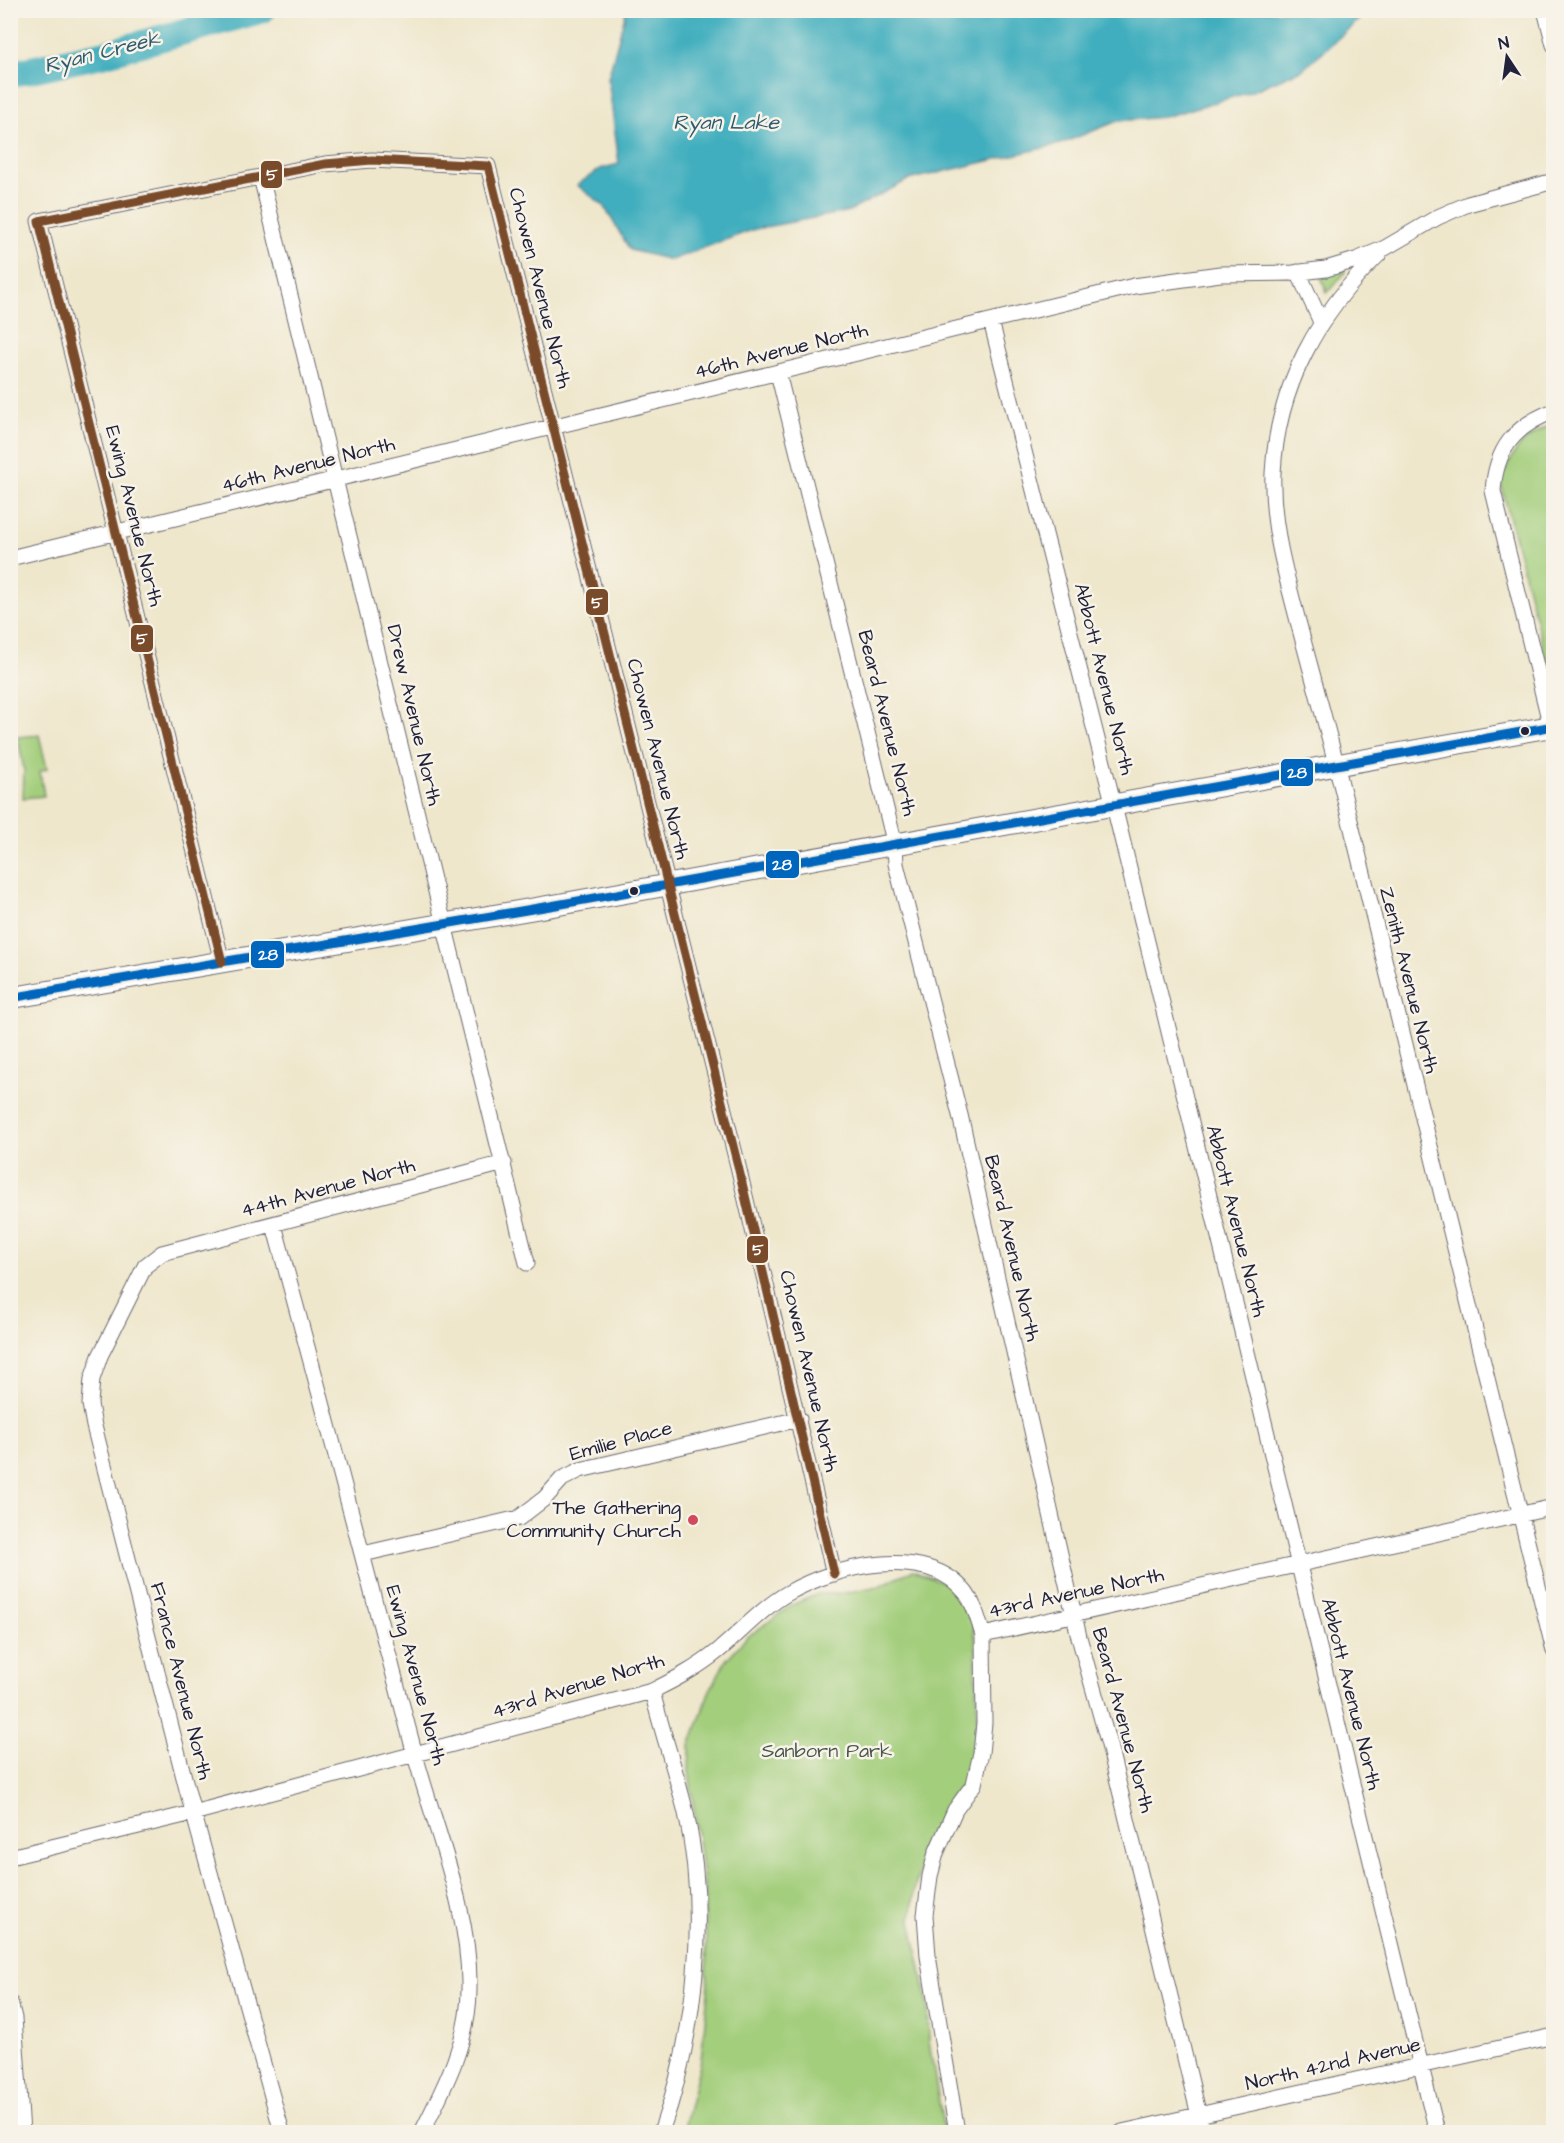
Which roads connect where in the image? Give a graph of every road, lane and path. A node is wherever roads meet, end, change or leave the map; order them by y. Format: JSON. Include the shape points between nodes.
{"nodes":[{"id":1,"x":1545,"y":10,"type":"edge"},
{"id":2,"x":1554,"y":45,"type":"edge"},
{"id":3,"x":261,"y":177,"type":"junction"},
{"id":4,"x":1554,"y":181,"type":"edge"},
{"id":5,"x":1385,"y":248,"type":"junction"},
{"id":6,"x":1298,"y":272,"type":"junction"},
{"id":7,"x":991,"y":321,"type":"junction"},
{"id":8,"x":1321,"y":322,"type":"junction"},
{"id":9,"x":778,"y":373,"type":"junction"},
{"id":10,"x":1554,"y":411,"type":"edge"},
{"id":11,"x":553,"y":427,"type":"junction"},
{"id":12,"x":336,"y":479,"type":"junction"},
{"id":13,"x":117,"y":532,"type":"junction"},
{"id":14,"x":10,"y":558,"type":"edge"},
{"id":15,"x":1553,"y":730,"type":"edge"},
{"id":16,"x":1336,"y":766,"type":"junction"},
{"id":17,"x":1114,"y":806,"type":"junction"},
{"id":18,"x":895,"y":845,"type":"junction"},
{"id":19,"x":668,"y":885,"type":"junction"},
{"id":20,"x":443,"y":924,"type":"junction"},
{"id":21,"x":222,"y":962,"type":"junction"},
{"id":22,"x":10,"y":998,"type":"edge"},
{"id":23,"x":504,"y":1163,"type":"junction"},
{"id":24,"x":274,"y":1225,"type":"junction"},
{"id":25,"x":162,"y":1253,"type":"joint"},
{"id":26,"x":527,"y":1263,"type":"dead end"},
{"id":27,"x":799,"y":1419,"type":"junction"},
{"id":28,"x":1554,"y":1507,"type":"edge"},
{"id":29,"x":1520,"y":1514,"type":"junction"},
{"id":30,"x":363,"y":1554,"type":"junction"},
{"id":31,"x":1298,"y":1564,"type":"junction"},
{"id":32,"x":834,"y":1574,"type":"junction"},
{"id":33,"x":1074,"y":1616,"type":"junction"},
{"id":34,"x":983,"y":1635,"type":"junction"},
{"id":35,"x":1554,"y":1651,"type":"edge"},
{"id":36,"x":652,"y":1691,"type":"junction"},
{"id":37,"x":415,"y":1754,"type":"junction"},
{"id":38,"x":193,"y":1813,"type":"junction"},
{"id":39,"x":10,"y":1857,"type":"edge"},
{"id":40,"x":10,"y":2002,"type":"edge"},
{"id":41,"x":1554,"y":2036,"type":"edge"},
{"id":42,"x":1421,"y":2065,"type":"junction"},
{"id":43,"x":1199,"y":2115,"type":"junction"},
{"id":44,"x":22,"y":2133,"type":"edge"},
{"id":45,"x":282,"y":2133,"type":"edge"},
{"id":46,"x":422,"y":2133,"type":"edge"},
{"id":47,"x":661,"y":2133,"type":"edge"},
{"id":48,"x":957,"y":2133,"type":"edge"},
{"id":49,"x":1122,"y":2133,"type":"edge"},
{"id":50,"x":1203,"y":2133,"type":"edge"},
{"id":51,"x":1437,"y":2133,"type":"edge"}],
"edges":[{"from":1,"to":2,"type":"street"},
{"from":3,"to":11,"type":"street","name":"Chowen Avenue North","via":[[325,164],[372,160],[488,166]]},
{"from":3,"to":12,"type":"street","name":"Drew Avenue North"},
{"from":3,"to":13,"type":"street","name":"Ewing Avenue North","via":[[39,221]]},
{"from":4,"to":5,"type":"street","name":"46th Avenue North","via":[[1468,204]]},
{"from":5,"to":6,"type":"street","name":"46th Avenue North","via":[[1356,261]]},
{"from":5,"to":8,"type":"street","name":"Zenith Avenue North","via":[[1354,278]]},
{"from":6,"to":7,"type":"street","name":"46th Avenue North","via":[[1176,278]]},
{"from":6,"to":8,"type":"street"},
{"from":7,"to":9,"type":"street","name":"46th Avenue North"},
{"from":7,"to":17,"type":"street","name":"Abbott Avenue North"},
{"from":8,"to":16,"type":"street","name":"Zenith Avenue North","via":[[1305,349],[1290,388],[1278,430],[1273,485],[1282,559]]},
{"from":9,"to":11,"type":"street","name":"46th Avenue North"},
{"from":9,"to":18,"type":"street","name":"Beard Avenue North"},
{"from":10,"to":15,"type":"street","via":[[1533,419],[1503,449],[1495,469],[1493,491]]},
{"from":11,"to":12,"type":"street","name":"46th Avenue North"},
{"from":11,"to":19,"type":"street","name":"Chowen Avenue North"},
{"from":12,"to":13,"type":"street","name":"46th Avenue North"},
{"from":12,"to":20,"type":"street","name":"Drew Avenue North"},
{"from":13,"to":14,"type":"street","name":"46th Avenue North"},
{"from":13,"to":21,"type":"street","name":"Ewing Avenue North"},
{"from":15,"to":16,"type":"street"},
{"from":16,"to":17,"type":"street"},
{"from":16,"to":29,"type":"street","name":"Zenith Avenue North"},
{"from":17,"to":18,"type":"street"},
{"from":17,"to":31,"type":"street","name":"Abbott Avenue North"},
{"from":18,"to":19,"type":"street"},
{"from":18,"to":33,"type":"street","name":"Beard Avenue North","via":[[896,864],[960,1116]]},
{"from":19,"to":20,"type":"street"},
{"from":19,"to":27,"type":"street","name":"Chowen Avenue North"},
{"from":20,"to":21,"type":"street"},
{"from":20,"to":23,"type":"street","name":"Drew Avenue North"},
{"from":21,"to":22,"type":"street"},
{"from":23,"to":24,"type":"street","name":"44th Avenue North"},
{"from":23,"to":26,"type":"street","name":"Drew Avenue North"},
{"from":24,"to":25,"type":"street","name":"44th Avenue North"},
{"from":24,"to":30,"type":"street","name":"Ewing Avenue North"},
{"from":25,"to":38,"type":"street","name":"France Avenue North","via":[[145,1266],[100,1356],[92,1379],[90,1404]]},
{"from":27,"to":30,"type":"street","name":"Emilie Place","via":[[580,1470],[562,1479],[519,1518]]},
{"from":27,"to":32,"type":"street","name":"Chowen Avenue North"},
{"from":28,"to":29,"type":"street","name":"43rd Avenue North"},
{"from":29,"to":31,"type":"street","name":"43rd Avenue North"},
{"from":29,"to":35,"type":"street","name":"Zenith Avenue North"},
{"from":30,"to":37,"type":"street","name":"Ewing Avenue North"},
{"from":31,"to":33,"type":"street","name":"43rd Avenue North"},
{"from":31,"to":42,"type":"street","name":"Abbott Avenue North"},
{"from":32,"to":34,"type":"street","name":"43rd Avenue North","via":[[890,1562],[924,1566],[951,1578],[964,1591],[973,1603]]},
{"from":32,"to":36,"type":"street","name":"43rd Avenue North","via":[[788,1593],[684,1676]]},
{"from":33,"to":34,"type":"street","name":"43rd Avenue North"},
{"from":33,"to":43,"type":"street","name":"Beard Avenue North"},
{"from":34,"to":48,"type":"street","via":[[981,1754],[974,1784],[955,1810],[936,1853],[925,1915],[927,1956]]},
{"from":36,"to":37,"type":"street","name":"43rd Avenue North"},
{"from":36,"to":47,"type":"street","via":[[686,1814],[696,1903],[689,2017],[680,2069]]},
{"from":37,"to":38,"type":"street","name":"43rd Avenue North"},
{"from":37,"to":46,"type":"street","name":"Ewing Avenue North","via":[[459,1911],[470,1992],[452,2070]]},
{"from":38,"to":39,"type":"street","name":"43rd Avenue North"},
{"from":38,"to":45,"type":"street","name":"France Avenue North"},
{"from":40,"to":44,"type":"street"},
{"from":41,"to":42,"type":"street","name":"North 42nd Avenue"},
{"from":42,"to":43,"type":"street","name":"North 42nd Avenue"},
{"from":42,"to":51,"type":"street","name":"Abbott Avenue North"},
{"from":43,"to":49,"type":"street","name":"North 42nd Avenue"},
{"from":43,"to":50,"type":"street","name":"Beard Avenue North"}]}
